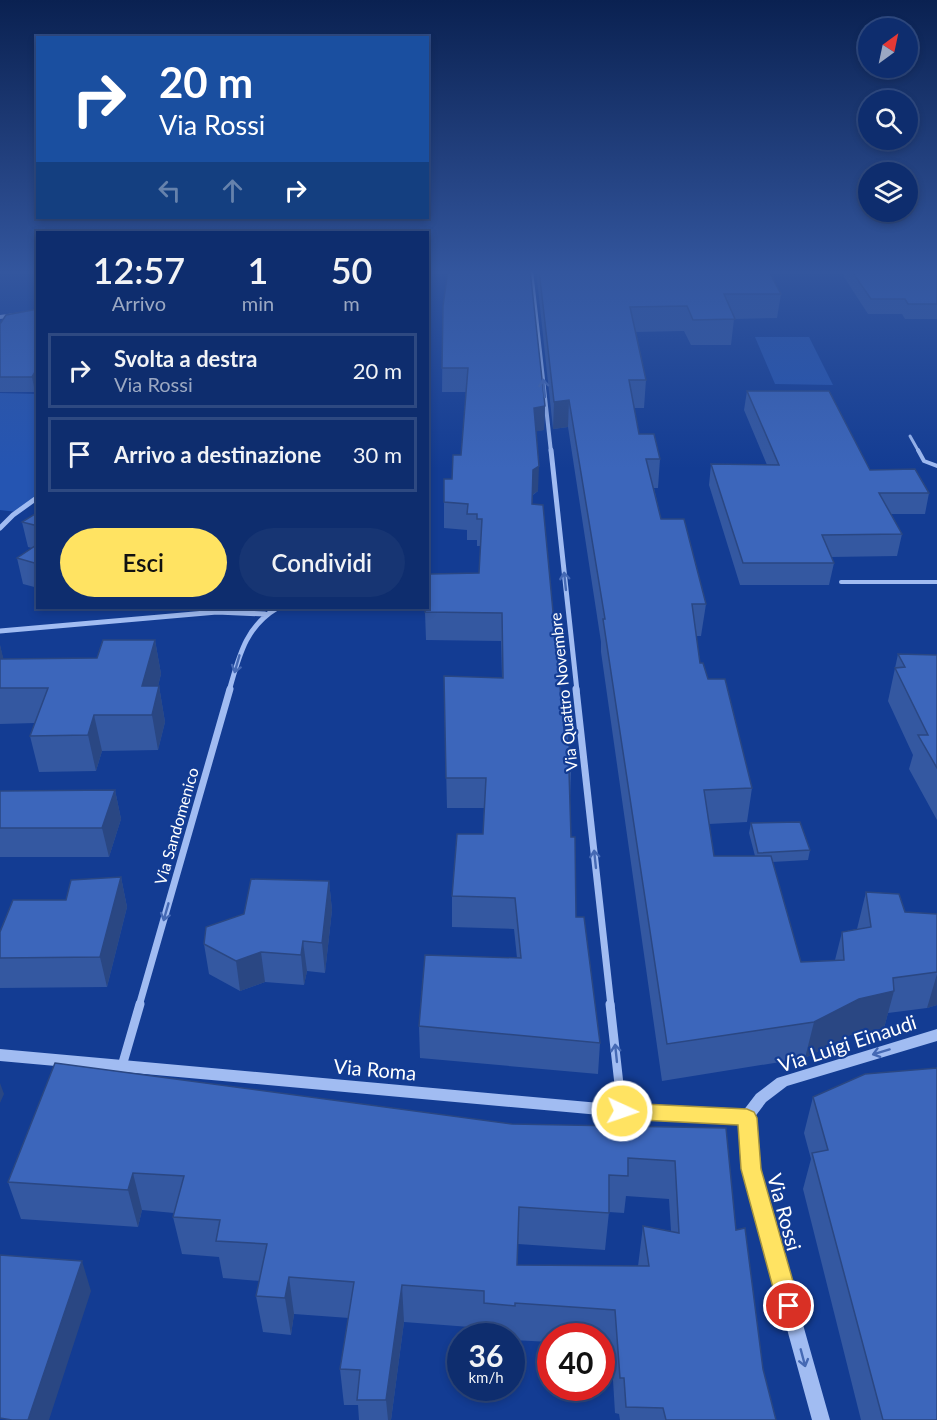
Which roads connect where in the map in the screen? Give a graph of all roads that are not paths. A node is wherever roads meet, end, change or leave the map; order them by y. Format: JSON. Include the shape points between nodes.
{"nodes":[{"id":1,"x":538,"y":336,"type":"edge"},
{"id":2,"x":910,"y":436,"type":"dead end"},
{"id":3,"x":937,"y":466,"type":"edge"},
{"id":4,"x":36,"y":498,"type":"edge"},
{"id":5,"x":0,"y":528,"type":"edge"},
{"id":6,"x":841,"y":582,"type":"dead end"},
{"id":7,"x":937,"y":582,"type":"edge"},
{"id":8,"x":275,"y":609,"type":"edge"},
{"id":9,"x":265,"y":614,"type":"junction"},
{"id":10,"x":0,"y":631,"type":"edge"},
{"id":11,"x":937,"y":1035,"type":"edge"},
{"id":12,"x":0,"y":1054,"type":"edge"},
{"id":13,"x":122,"y":1066,"type":"junction"},
{"id":14,"x":622,"y":1111,"type":"junction"},
{"id":15,"x":747,"y":1118,"type":"junction"},
{"id":16,"x":821,"y":1420,"type":"edge"}],
"edges":[{"from":14,"to":1,"type":"street","name":"Via Quattro Novembre","one_way":true},
{"from":2,"to":3,"type":"lane","via":[[924,461]]},
{"from":4,"to":5,"type":"street"},
{"from":6,"to":7,"type":"lane"},
{"from":8,"to":9,"type":"street","name":"Via Sandomenico"},
{"from":9,"to":10,"type":"street","via":[[217,612]]},
{"from":9,"to":13,"type":"street","name":"Via Sandomenico","one_way":true,"via":[[246,636],[242,647]]},
{"from":11,"to":15,"type":"street","name":"Via Luigi Einaudi","one_way":true,"via":[[782,1082],[761,1098]]},
{"from":12,"to":13,"type":"street","name":"Via Roma"},
{"from":13,"to":14,"type":"street","name":"Via Roma"},
{"from":14,"to":15,"type":"street","name":"Via Roma"},
{"from":15,"to":16,"type":"street","name":"Via Rossi","one_way":true,"via":[[751,1169]]}]}
